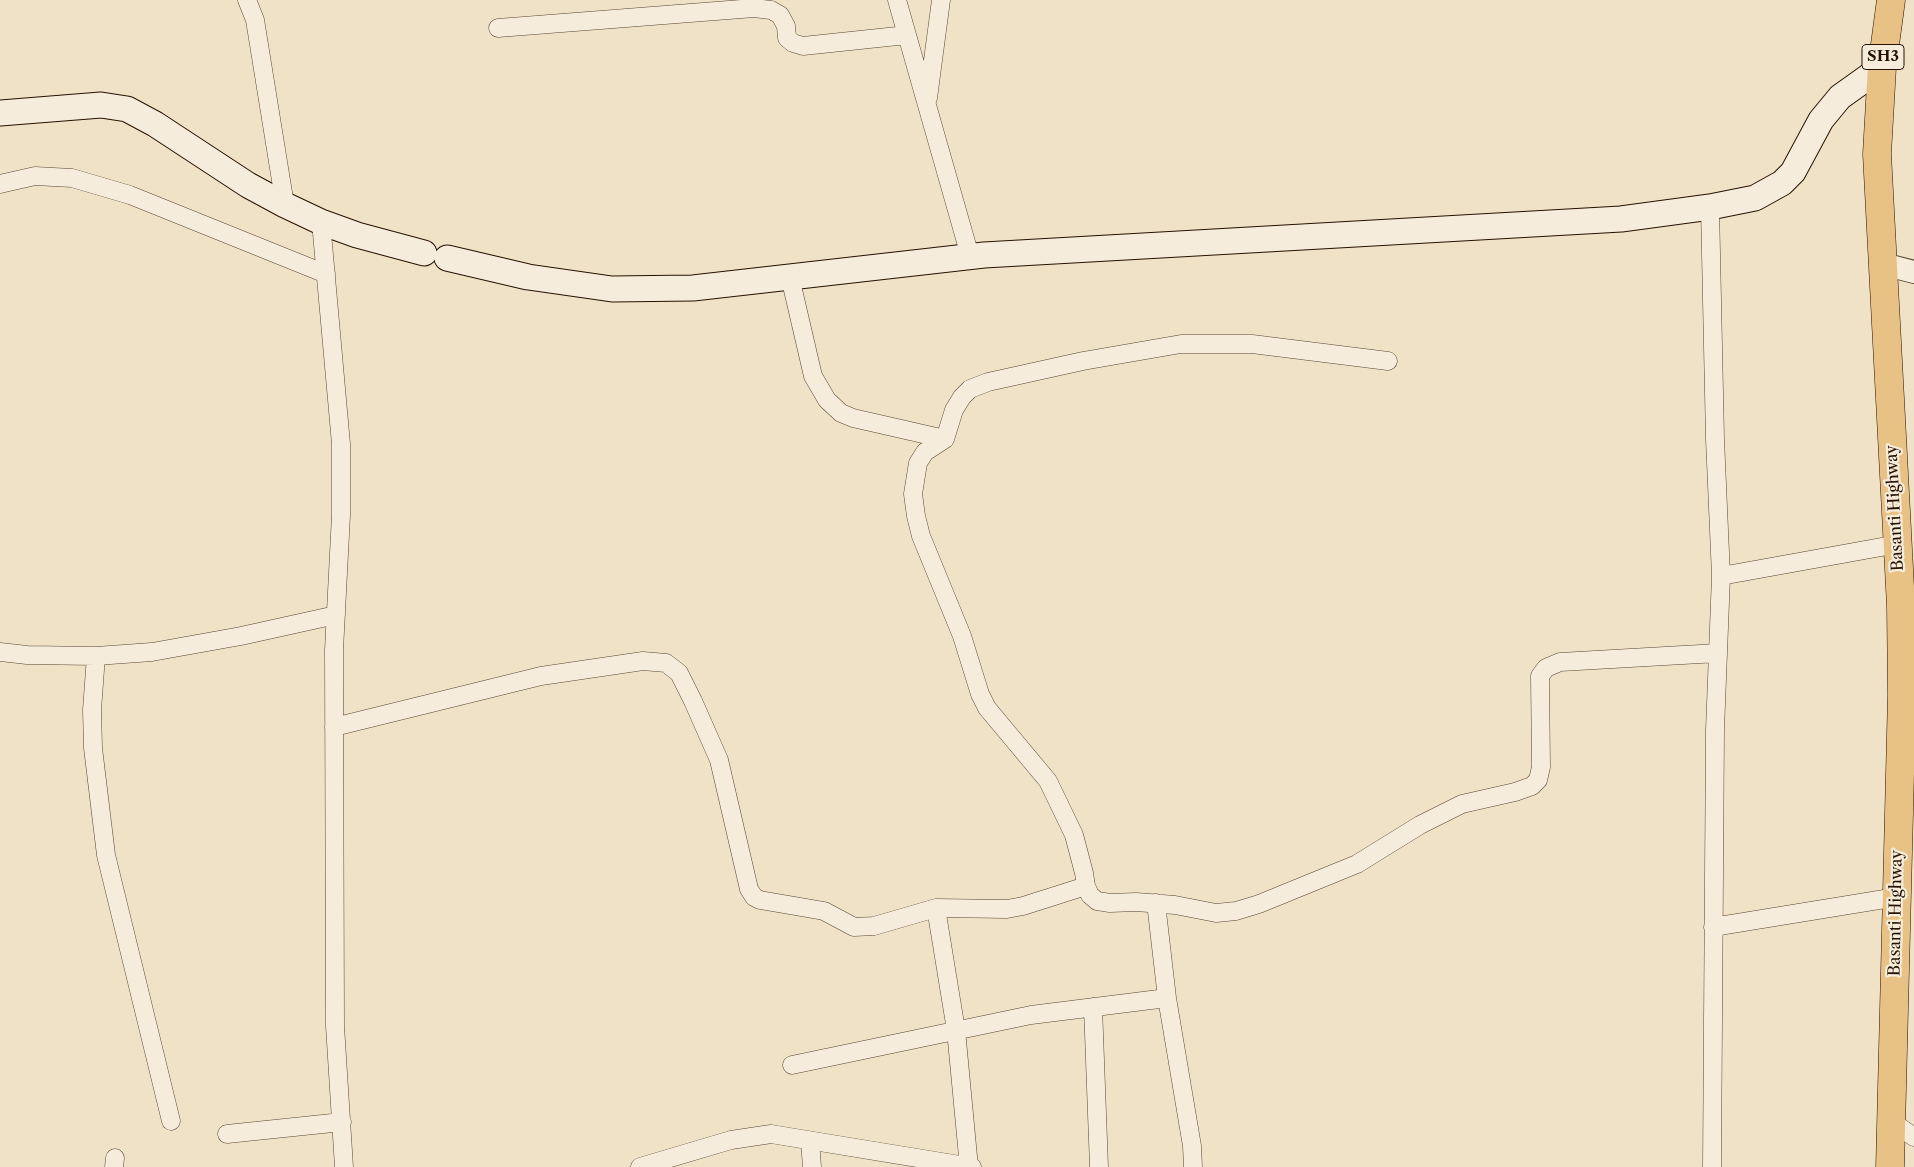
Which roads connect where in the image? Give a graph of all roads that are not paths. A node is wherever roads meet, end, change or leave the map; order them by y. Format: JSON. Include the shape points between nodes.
{"nodes":[{"id":1,"x":247,"y":0,"type":"edge"},
{"id":2,"x":897,"y":0,"type":"edge"},
{"id":3,"x":941,"y":0,"type":"edge"},
{"id":4,"x":1890,"y":0,"type":"edge"},
{"id":5,"x":498,"y":28,"type":"dead end"},
{"id":6,"x":907,"y":36,"type":"junction"},
{"id":7,"x":1882,"y":67,"type":"junction"},
{"id":8,"x":927,"y":106,"type":"junction"},
{"id":9,"x":0,"y":113,"type":"edge"},
{"id":10,"x":0,"y":184,"type":"edge"},
{"id":11,"x":285,"y":205,"type":"junction"},
{"id":12,"x":1710,"y":207,"type":"junction"},
{"id":13,"x":321,"y":222,"type":"junction"},
{"id":14,"x":970,"y":256,"type":"junction"},
{"id":15,"x":1882,"y":264,"type":"junction"},
{"id":16,"x":1914,"y":272,"type":"edge"},
{"id":17,"x":326,"y":274,"type":"junction"},
{"id":18,"x":790,"y":277,"type":"junction"},
{"id":19,"x":1388,"y":362,"type":"dead end"},
{"id":20,"x":945,"y":439,"type":"junction"},
{"id":21,"x":1898,"y":544,"type":"junction"},
{"id":22,"x":1721,"y":576,"type":"junction"},
{"id":23,"x":336,"y":615,"type":"junction"},
{"id":24,"x":0,"y":652,"type":"edge"},
{"id":25,"x":1718,"y":653,"type":"junction"},
{"id":26,"x":96,"y":656,"type":"junction"},
{"id":27,"x":334,"y":727,"type":"junction"},
{"id":28,"x":1086,"y":886,"type":"junction"},
{"id":29,"x":1897,"y":897,"type":"junction"},
{"id":30,"x":1156,"y":903,"type":"junction"},
{"id":31,"x":936,"y":908,"type":"junction"},
{"id":32,"x":1713,"y":928,"type":"junction"},
{"id":33,"x":1167,"y":998,"type":"junction"},
{"id":34,"x":1093,"y":1007,"type":"junction"},
{"id":35,"x":956,"y":1030,"type":"junction"},
{"id":36,"x":792,"y":1065,"type":"dead end"},
{"id":37,"x":172,"y":1121,"type":"dead end"},
{"id":38,"x":1891,"y":1121,"type":"junction"},
{"id":39,"x":342,"y":1122,"type":"junction"},
{"id":40,"x":227,"y":1134,"type":"dead end"},
{"id":41,"x":1914,"y":1137,"type":"edge"},
{"id":42,"x":810,"y":1141,"type":"junction"},
{"id":43,"x":344,"y":1167,"type":"edge"},
{"id":44,"x":640,"y":1167,"type":"edge"},
{"id":45,"x":812,"y":1167,"type":"edge"},
{"id":46,"x":971,"y":1167,"type":"edge"},
{"id":47,"x":1099,"y":1167,"type":"edge"},
{"id":48,"x":1193,"y":1167,"type":"edge"},
{"id":49,"x":1712,"y":1167,"type":"edge"},
{"id":50,"x":1890,"y":1167,"type":"edge"}],
"edges":[{"from":1,"to":11,"type":"street","via":[[256,20]]},
{"from":2,"to":6,"type":"street"},
{"from":3,"to":8,"type":"street"},
{"from":4,"to":7,"type":"main road","name":"Basanti Highway","number":"SH3"},
{"from":5,"to":6,"type":"street","via":[[754,8],[780,15],[788,38],[793,44],[803,46]]},
{"from":6,"to":8,"type":"street"},
{"from":7,"to":12,"type":"main road","via":[[1840,96],[1821,120],[1793,172],[1782,184],[1755,198]]},
{"from":7,"to":15,"type":"main road","name":"Basanti Highway","number":"SH3","via":[[1877,154]]},
{"from":8,"to":14,"type":"street"},
{"from":9,"to":11,"type":"main road","via":[[101,105],[127,109]]},
{"from":10,"to":17,"type":"street","via":[[35,176],[72,178],[130,195]]},
{"from":11,"to":13,"type":"main road"},
{"from":12,"to":14,"type":"main road","via":[[1621,219]]},
{"from":12,"to":22,"type":"street"},
{"from":13,"to":17,"type":"street"},
{"from":13,"to":18,"type":"main road","via":[[436,256],[528,277],[612,289],[693,288]]},
{"from":14,"to":18,"type":"main road"},
{"from":15,"to":16,"type":"street"},
{"from":15,"to":21,"type":"main road","name":"Basanti Highway","number":"SH3"},
{"from":17,"to":23,"type":"street","via":[[341,444]]},
{"from":18,"to":20,"type":"street","via":[[813,376],[827,400],[841,413],[853,418]]},
{"from":19,"to":20,"type":"street","via":[[1252,344],[1181,344],[1093,359],[988,382],[970,389],[954,410]]},
{"from":20,"to":28,"type":"street","via":[[925,452],[918,463],[913,494],[920,536],[962,636],[980,694],[987,708],[1048,781],[1074,835]]},
{"from":21,"to":22,"type":"street"},
{"from":21,"to":29,"type":"main road","name":"Basanti Highway","number":"SH3","via":[[1902,695]]},
{"from":22,"to":25,"type":"street"},
{"from":23,"to":26,"type":"street","via":[[152,652]]},
{"from":23,"to":27,"type":"street"},
{"from":24,"to":26,"type":"street"},
{"from":25,"to":30,"type":"street","via":[[1560,662],[1546,668],[1540,676],[1541,768],[1538,780],[1532,786],[1462,804],[1420,825],[1357,864],[1236,912],[1216,913]]},
{"from":25,"to":32,"type":"street"},
{"from":26,"to":37,"type":"street","via":[[93,748],[106,855]]},
{"from":27,"to":31,"type":"street","via":[[541,676],[642,661],[666,663],[679,673],[719,760],[749,889],[754,897],[824,911],[854,927],[874,926]]},
{"from":27,"to":39,"type":"street","via":[[335,1026]]},
{"from":28,"to":30,"type":"street","via":[[1097,901]]},
{"from":28,"to":31,"type":"street","via":[[1007,909]]},
{"from":29,"to":32,"type":"street"},
{"from":29,"to":38,"type":"main road","name":"Basanti Highway","number":"SH3"},
{"from":30,"to":33,"type":"street"},
{"from":31,"to":35,"type":"street"},
{"from":32,"to":49,"type":"street"},
{"from":33,"to":34,"type":"street"},
{"from":33,"to":48,"type":"street"},
{"from":34,"to":35,"type":"street","via":[[1031,1014]]},
{"from":34,"to":47,"type":"street"},
{"from":35,"to":36,"type":"street"},
{"from":35,"to":46,"type":"street"},
{"from":38,"to":41,"type":"street"},
{"from":38,"to":50,"type":"main road","name":"Basanti Highway","number":"SH3"},
{"from":39,"to":40,"type":"street"},
{"from":39,"to":43,"type":"street"},
{"from":42,"to":44,"type":"street","via":[[771,1134],[750,1136]]},
{"from":42,"to":45,"type":"street"},
{"from":42,"to":46,"type":"street"}]}
